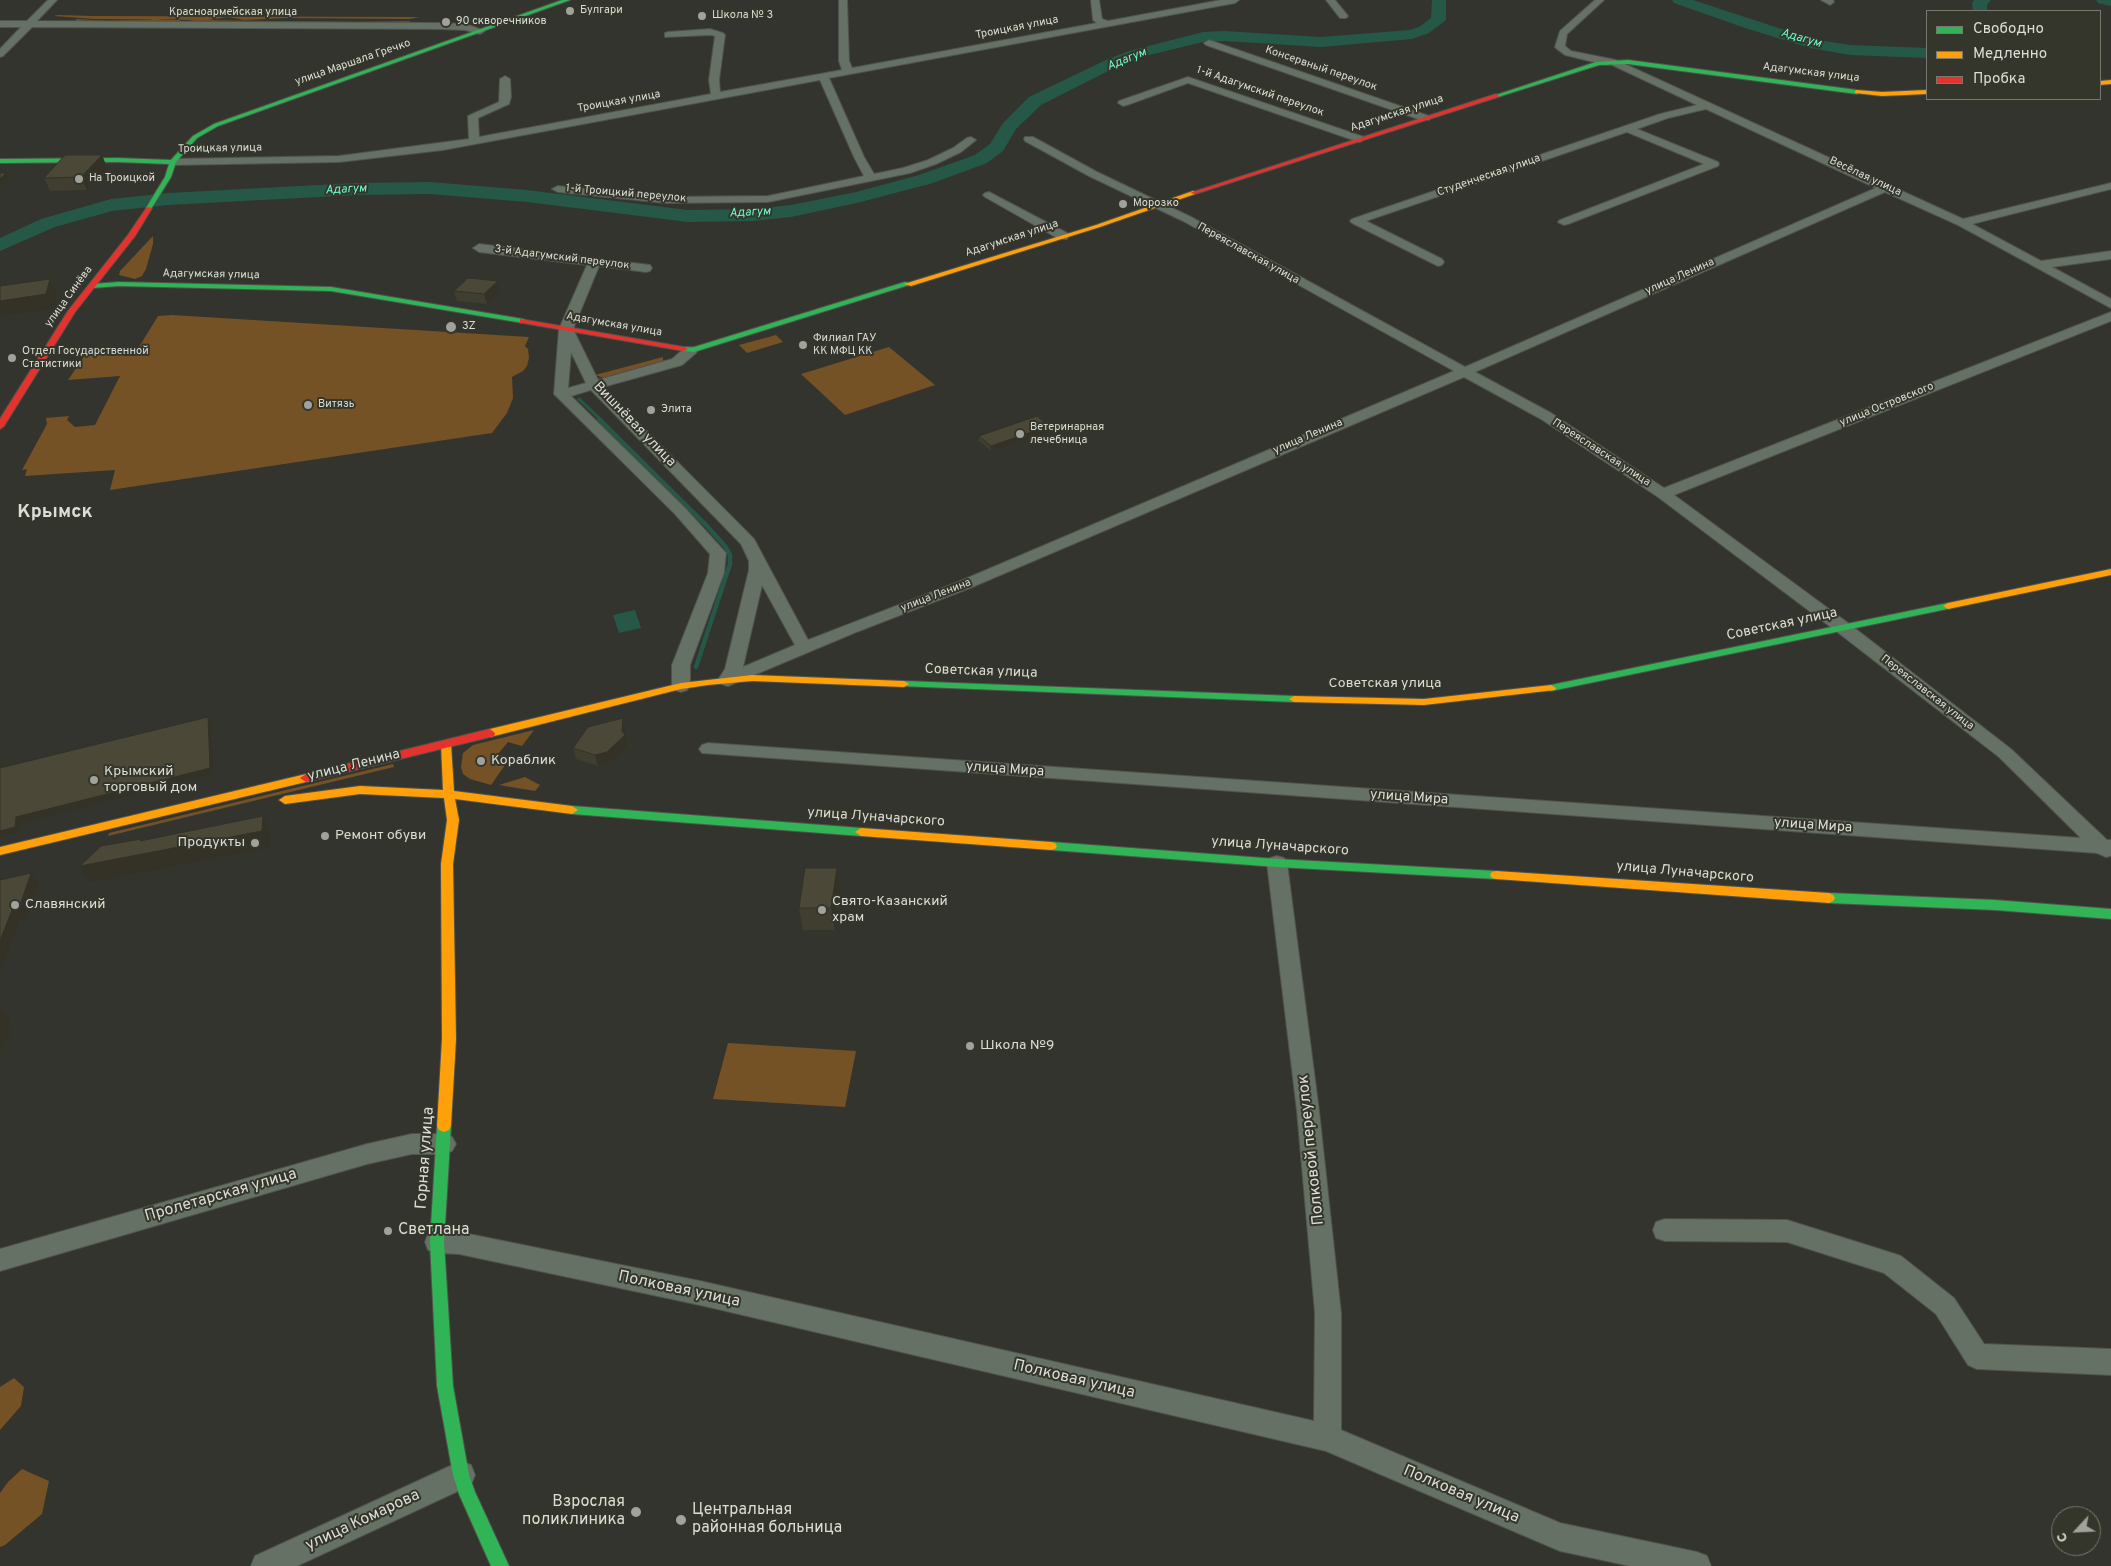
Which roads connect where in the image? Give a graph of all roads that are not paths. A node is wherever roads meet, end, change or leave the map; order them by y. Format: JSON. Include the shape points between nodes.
{"nodes":[{"id":1,"x":53,"y":0,"type":"edge"},
{"id":2,"x":567,"y":0,"type":"edge"},
{"id":3,"x":843,"y":0,"type":"edge"},
{"id":4,"x":1095,"y":0,"type":"edge"},
{"id":5,"x":1235,"y":0,"type":"edge"},
{"id":6,"x":1330,"y":0,"type":"edge"},
{"id":7,"x":1600,"y":0,"type":"edge"},
{"id":8,"x":54,"y":14,"type":"dead end"},
{"id":9,"x":444,"y":16,"type":"dead end"},
{"id":10,"x":1343,"y":16,"type":"dead end"},
{"id":11,"x":32,"y":17,"type":"junction"},
{"id":12,"x":0,"y":24,"type":"edge"},
{"id":13,"x":1107,"y":24,"type":"junction"},
{"id":14,"x":466,"y":28,"type":"junction"},
{"id":15,"x":480,"y":31,"type":"junction"},
{"id":16,"x":668,"y":35,"type":"dead end"},
{"id":17,"x":1209,"y":43,"type":"dead end"},
{"id":18,"x":0,"y":54,"type":"edge"},
{"id":19,"x":1609,"y":62,"type":"junction"},
{"id":20,"x":851,"y":72,"type":"junction"},
{"id":21,"x":824,"y":77,"type":"junction"},
{"id":22,"x":505,"y":79,"type":"dead end"},
{"id":23,"x":1926,"y":92,"type":"edge"},
{"id":24,"x":716,"y":96,"type":"junction"},
{"id":25,"x":1123,"y":103,"type":"dead end"},
{"id":26,"x":1709,"y":105,"type":"junction"},
{"id":27,"x":1425,"y":118,"type":"junction"},
{"id":28,"x":1628,"y":129,"type":"junction"},
{"id":29,"x":1029,"y":139,"type":"dead end"},
{"id":30,"x":1360,"y":139,"type":"junction"},
{"id":31,"x":971,"y":140,"type":"dead end"},
{"id":32,"x":474,"y":142,"type":"junction"},
{"id":33,"x":0,"y":161,"type":"edge"},
{"id":34,"x":173,"y":162,"type":"junction"},
{"id":35,"x":168,"y":177,"type":"joint"},
{"id":36,"x":871,"y":178,"type":"junction"},
{"id":37,"x":2111,"y":186,"type":"edge"},
{"id":38,"x":1887,"y":187,"type":"junction"},
{"id":39,"x":558,"y":189,"type":"dead end"},
{"id":40,"x":989,"y":195,"type":"dead end"},
{"id":41,"x":1160,"y":206,"type":"junction"},
{"id":42,"x":1564,"y":222,"type":"dead end"},
{"id":43,"x":1962,"y":223,"type":"junction"},
{"id":44,"x":1063,"y":236,"type":"junction"},
{"id":45,"x":479,"y":248,"type":"dead end"},
{"id":46,"x":2111,"y":254,"type":"edge"},
{"id":47,"x":1438,"y":262,"type":"dead end"},
{"id":48,"x":594,"y":264,"type":"junction"},
{"id":49,"x":2038,"y":265,"type":"junction"},
{"id":50,"x":646,"y":268,"type":"dead end"},
{"id":51,"x":92,"y":286,"type":"junction"},
{"id":52,"x":2111,"y":304,"type":"edge"},
{"id":53,"x":2111,"y":316,"type":"edge"},
{"id":54,"x":566,"y":329,"type":"junction"},
{"id":55,"x":691,"y":350,"type":"junction"},
{"id":56,"x":1464,"y":372,"type":"junction"},
{"id":57,"x":593,"y":384,"type":"junction"},
{"id":58,"x":561,"y":394,"type":"junction"},
{"id":59,"x":0,"y":426,"type":"edge"},
{"id":60,"x":1663,"y":494,"type":"junction"},
{"id":61,"x":757,"y":561,"type":"junction"},
{"id":62,"x":2111,"y":572,"type":"edge"},
{"id":63,"x":1842,"y":627,"type":"junction"},
{"id":64,"x":804,"y":647,"type":"junction"},
{"id":65,"x":727,"y":680,"type":"junction"},
{"id":66,"x":708,"y":682,"type":"joint"},
{"id":67,"x":681,"y":686,"type":"junction"},
{"id":68,"x":446,"y":744,"type":"junction"},
{"id":69,"x":708,"y":750,"type":"dead end"},
{"id":70,"x":449,"y":794,"type":"junction"},
{"id":71,"x":278,"y":802,"type":"dead end"},
{"id":72,"x":2108,"y":850,"type":"edge"},
{"id":73,"x":0,"y":851,"type":"edge"},
{"id":74,"x":1277,"y":863,"type":"junction"},
{"id":75,"x":2111,"y":914,"type":"edge"},
{"id":76,"x":444,"y":1144,"type":"junction"},
{"id":77,"x":1665,"y":1230,"type":"dead end"},
{"id":78,"x":437,"y":1242,"type":"junction"},
{"id":79,"x":0,"y":1260,"type":"edge"},
{"id":80,"x":2111,"y":1362,"type":"edge"},
{"id":81,"x":1327,"y":1438,"type":"junction"},
{"id":82,"x":461,"y":1475,"type":"junction"},
{"id":83,"x":265,"y":1566,"type":"edge"},
{"id":84,"x":500,"y":1566,"type":"edge"},
{"id":85,"x":1696,"y":1566,"type":"edge"}],
"edges":[{"from":1,"to":11,"type":"street"},
{"from":2,"to":15,"type":"main road","name":"улица Маршала Гречко"},
{"from":3,"to":20,"type":"street","via":[[844,61]]},
{"from":4,"to":13,"type":"street","via":[[1098,20]]},
{"from":5,"to":13,"type":"street","name":"Троицкая улица"},
{"from":6,"to":10,"type":"street"},
{"from":7,"to":19,"type":"street","name":"Весёлая улица","via":[[1563,33],[1560,47],[1568,53]]},
{"from":8,"to":11,"type":"street","name":"Красноармейская улица"},
{"from":9,"to":14,"type":"street","name":"Красноармейская улица","via":[[454,18]]},
{"from":11,"to":12,"type":"street","name":"Красноармейская улица"},
{"from":11,"to":14,"type":"street","name":"Красноармейская улица"},
{"from":11,"to":18,"type":"street"},
{"from":13,"to":20,"type":"street","name":"Троицкая улица"},
{"from":14,"to":15,"type":"street","name":"Красноармейская улица"},
{"from":15,"to":34,"type":"main road","name":"улица Маршала Гречко","via":[[216,126],[195,138]]},
{"from":16,"to":24,"type":"street","via":[[710,32],[720,35],[714,80]]},
{"from":17,"to":27,"type":"street","name":"Консервный переулок"},
{"from":19,"to":23,"type":"main road","name":"Адагумская улица","via":[[1852,92]]},
{"from":19,"to":26,"type":"street","name":"Весёлая улица"},
{"from":19,"to":27,"type":"main road","name":"Адагумская улица"},
{"from":20,"to":21,"type":"street","name":"Троицкая улица"},
{"from":21,"to":24,"type":"street","name":"Троицкая улица"},
{"from":21,"to":36,"type":"street"},
{"from":22,"to":32,"type":"street","via":[[504,104],[473,116]]},
{"from":24,"to":32,"type":"street","name":"Троицкая улица"},
{"from":25,"to":30,"type":"street","name":"1-й Адагумский переулок","via":[[1188,80]]},
{"from":26,"to":28,"type":"street","name":"Студенческая улица"},
{"from":26,"to":38,"type":"street","name":"Весёлая улица"},
{"from":27,"to":30,"type":"main road","name":"Адагумская улица"},
{"from":28,"to":42,"type":"street","via":[[1714,164]]},
{"from":28,"to":47,"type":"street","name":"Студенческая улица","via":[[1356,221]]},
{"from":29,"to":41,"type":"street","name":"Переяславская улица"},
{"from":30,"to":41,"type":"main road","name":"Адагумская улица"},
{"from":31,"to":36,"type":"street","name":"1-й Троицкий переулок","via":[[932,162]]},
{"from":32,"to":34,"type":"street","name":"Троицкая улица","via":[[358,158]]},
{"from":33,"to":34,"type":"main road","name":"Троицкая улица"},
{"from":34,"to":35,"type":"main road","name":"улица Маршала Гречко"},
{"from":35,"to":51,"type":"main road","name":"улица Синёва","via":[[131,236]]},
{"from":36,"to":39,"type":"street","name":"1-й Троицкий переулок","via":[[781,198],[752,201],[666,200]]},
{"from":37,"to":43,"type":"street"},
{"from":38,"to":43,"type":"street","name":"Весёлая улица"},
{"from":38,"to":56,"type":"street","name":"улица Ленина"},
{"from":40,"to":44,"type":"street"},
{"from":41,"to":44,"type":"main road","name":"Адагумская улица"},
{"from":41,"to":56,"type":"street","name":"Переяславская улица"},
{"from":43,"to":49,"type":"street","name":"Весёлая улица"},
{"from":44,"to":55,"type":"main road","name":"Адагумская улица"},
{"from":45,"to":48,"type":"street","name":"3-й Адагумский переулок"},
{"from":46,"to":49,"type":"street"},
{"from":48,"to":50,"type":"street","name":"3-й Адагумский переулок"},
{"from":48,"to":54,"type":"street"},
{"from":49,"to":52,"type":"street","name":"Весёлая улица"},
{"from":51,"to":54,"type":"main road","name":"Адагумская улица","via":[[331,289]]},
{"from":51,"to":59,"type":"main road","name":"улица Синёва","via":[[17,391]]},
{"from":53,"to":60,"type":"street","name":"улица Островского"},
{"from":54,"to":55,"type":"main road","name":"Адагумская улица"},
{"from":54,"to":57,"type":"street","name":"Вишнёвая улица"},
{"from":54,"to":58,"type":"street"},
{"from":55,"to":57,"type":"street","via":[[677,362]]},
{"from":56,"to":60,"type":"street","name":"Переяславская улица","via":[[1546,416]]},
{"from":56,"to":64,"type":"street","name":"улица Ленина","via":[[964,585]]},
{"from":57,"to":58,"type":"street"},
{"from":57,"to":61,"type":"street","name":"Вишнёвая улица","via":[[748,542]]},
{"from":58,"to":67,"type":"street","name":"Вишнёвая улица","via":[[718,553],[716,573],[681,665]]},
{"from":60,"to":63,"type":"street","name":"Переяславская улица"},
{"from":61,"to":64,"type":"street","name":"Вишнёвая улица"},
{"from":61,"to":65,"type":"street","via":[[734,670]]},
{"from":62,"to":63,"type":"main road","name":"Советская улица"},
{"from":63,"to":65,"type":"main road","name":"Советская улица","via":[[1542,690],[1424,702],[752,678]]},
{"from":63,"to":72,"type":"street","name":"Переяславская улица","via":[[2005,753]]},
{"from":64,"to":65,"type":"street","name":"улица Ленина"},
{"from":65,"to":66,"type":"main road","name":"Советская улица"},
{"from":66,"to":67,"type":"main road","name":"улица Ленина"},
{"from":67,"to":68,"type":"main road","name":"улица Ленина"},
{"from":68,"to":70,"type":"main road","name":"Горная улица"},
{"from":68,"to":73,"type":"main road","name":"улица Ленина","via":[[94,833]]},
{"from":69,"to":72,"type":"street","name":"улица Мира"},
{"from":70,"to":71,"type":"main road","name":"улица Ленина","via":[[360,790]]},
{"from":70,"to":74,"type":"main road","name":"улица Луначарского","via":[[581,811]]},
{"from":70,"to":76,"type":"main road","name":"Горная улица","via":[[453,820],[447,864],[449,1038]]},
{"from":74,"to":75,"type":"main road","name":"улица Луначарского"},
{"from":74,"to":81,"type":"street","name":"Полковой переулок","via":[[1308,1111],[1328,1313]]},
{"from":76,"to":78,"type":"main road","name":"Горная улица"},
{"from":76,"to":79,"type":"street","name":"Пролетарская улица","via":[[412,1144],[367,1154]]},
{"from":77,"to":80,"type":"street","via":[[1787,1231],[1892,1264],[1945,1306],[1977,1356]]},
{"from":78,"to":81,"type":"street","name":"Полковая улица","via":[[459,1243],[700,1294]]},
{"from":78,"to":82,"type":"main road","name":"Горная улица","via":[[445,1386]]},
{"from":81,"to":85,"type":"street","name":"Полковая улица","via":[[1560,1537]]},
{"from":82,"to":83,"type":"street","name":"улица Комарова"},
{"from":82,"to":84,"type":"main road","name":"Горная улица"}]}
